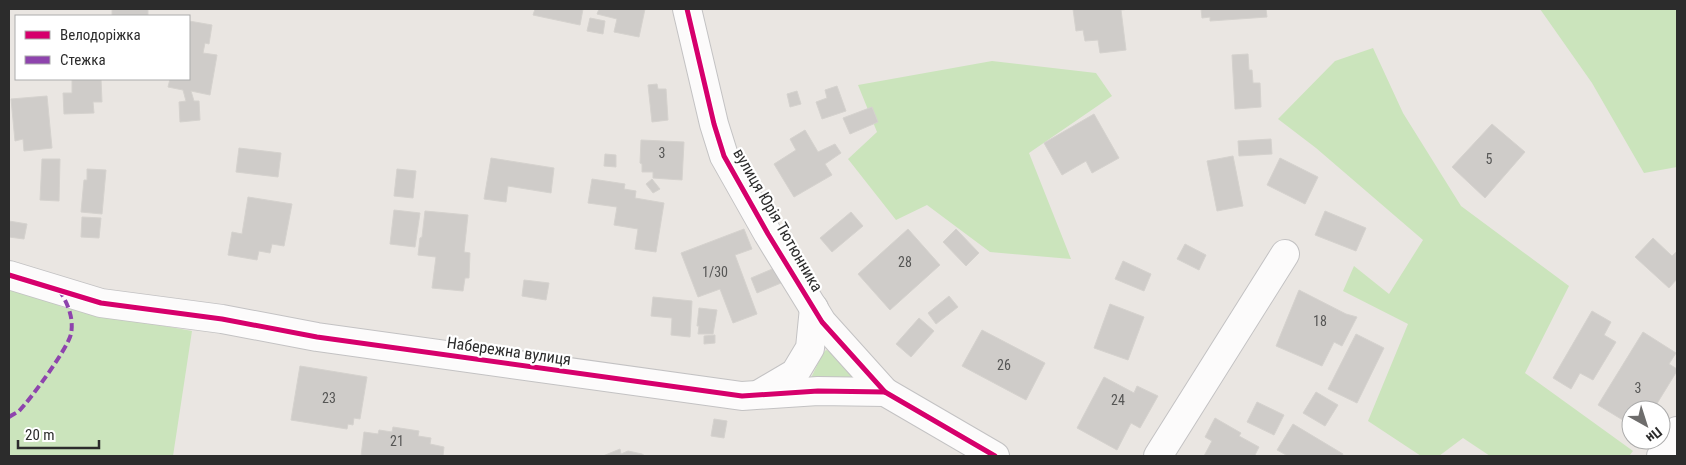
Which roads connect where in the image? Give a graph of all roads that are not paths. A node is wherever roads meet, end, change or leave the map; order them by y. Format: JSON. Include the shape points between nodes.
{"nodes":[{"id":1,"x":687,"y":9,"type":"edge"},
{"id":2,"x":1285,"y":254,"type":"dead end"},
{"id":3,"x":9,"y":275,"type":"edge"},
{"id":4,"x":814,"y":308,"type":"junction"},
{"id":5,"x":885,"y":392,"type":"junction"},
{"id":6,"x":756,"y":396,"type":"junction"},
{"id":7,"x":1677,"y":431,"type":"edge"},
{"id":8,"x":995,"y":456,"type":"edge"},
{"id":9,"x":1158,"y":456,"type":"edge"},
{"id":10,"x":1661,"y":456,"type":"edge"}],
"edges":[{"from":1,"to":4,"type":"street","name":"вулиця Юрія Тютюнника","via":[[724,156]]},
{"from":2,"to":9,"type":"street"},
{"from":3,"to":6,"type":"street","name":"Набережна вулиця","via":[[101,303],[222,319],[317,338]]},
{"from":4,"to":5,"type":"street","name":"вулиця Юрія Тютюнника","via":[[822,322]]},
{"from":4,"to":6,"type":"street","via":[[810,348],[795,372]]},
{"from":5,"to":6,"type":"street","name":"Набережна вулиця","via":[[818,391]]},
{"from":5,"to":8,"type":"street","name":"Набережна вулиця"},
{"from":7,"to":10,"type":"street"}]}
